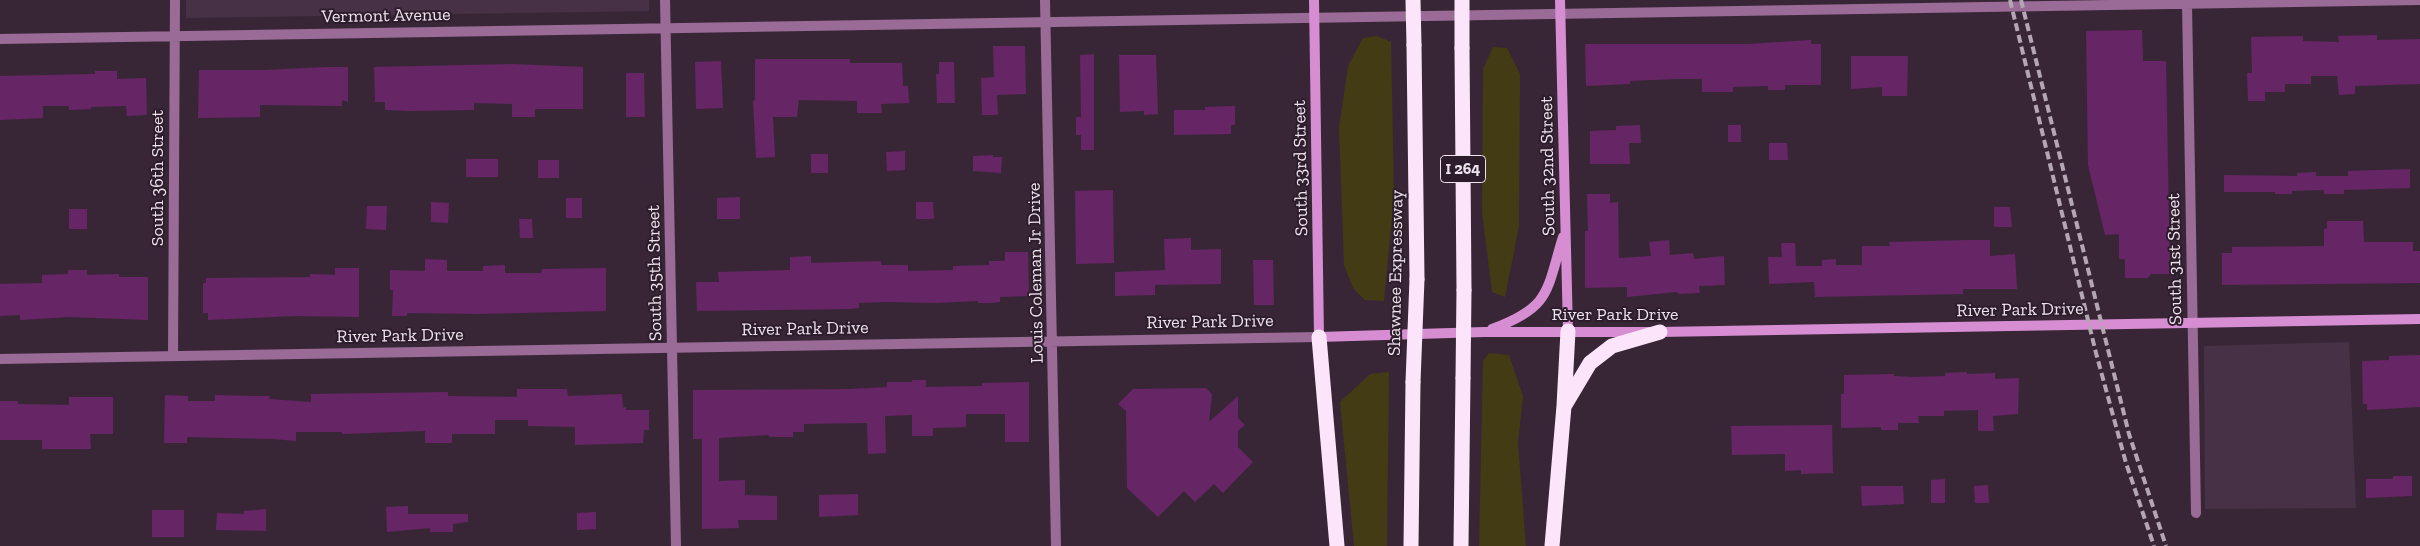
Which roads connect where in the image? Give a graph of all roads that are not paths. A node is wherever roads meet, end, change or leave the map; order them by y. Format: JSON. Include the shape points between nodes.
{"nodes":[{"id":1,"x":175,"y":0,"type":"edge"},
{"id":2,"x":665,"y":0,"type":"edge"},
{"id":3,"x":1045,"y":0,"type":"edge"},
{"id":4,"x":1314,"y":0,"type":"edge"},
{"id":5,"x":1413,"y":0,"type":"edge"},
{"id":6,"x":1462,"y":0,"type":"edge"},
{"id":7,"x":1560,"y":0,"type":"edge"},
{"id":8,"x":2420,"y":0,"type":"edge"},
{"id":9,"x":2187,"y":4,"type":"junction"},
{"id":10,"x":1561,"y":14,"type":"junction"},
{"id":11,"x":1314,"y":18,"type":"junction"},
{"id":12,"x":1046,"y":21,"type":"junction"},
{"id":13,"x":666,"y":28,"type":"junction"},
{"id":14,"x":175,"y":36,"type":"junction"},
{"id":15,"x":0,"y":39,"type":"edge"},
{"id":16,"x":1566,"y":227,"type":"junction"},
{"id":17,"x":2420,"y":318,"type":"edge"},
{"id":18,"x":2192,"y":323,"type":"junction"},
{"id":19,"x":1568,"y":331,"type":"junction"},
{"id":20,"x":1484,"y":332,"type":"junction"},
{"id":21,"x":1660,"y":332,"type":"junction"},
{"id":22,"x":1319,"y":336,"type":"junction"},
{"id":23,"x":1053,"y":341,"type":"junction"},
{"id":24,"x":673,"y":348,"type":"junction"},
{"id":25,"x":173,"y":356,"type":"junction"},
{"id":26,"x":0,"y":359,"type":"edge"},
{"id":27,"x":1564,"y":406,"type":"junction"},
{"id":28,"x":2196,"y":513,"type":"dead end"},
{"id":29,"x":676,"y":546,"type":"edge"},
{"id":30,"x":1056,"y":546,"type":"edge"},
{"id":31,"x":1337,"y":546,"type":"edge"},
{"id":32,"x":1411,"y":546,"type":"edge"},
{"id":33,"x":1461,"y":546,"type":"edge"},
{"id":34,"x":1552,"y":546,"type":"edge"}],
"edges":[{"from":1,"to":14,"type":"street","name":"South 36th Street"},
{"from":2,"to":13,"type":"street","name":"South 35th Street"},
{"from":3,"to":12,"type":"street","name":"Louis Coleman Jr Drive"},
{"from":4,"to":11,"type":"main road","name":"South 33rd Street"},
{"from":5,"to":32,"type":"highway","name":"Shawnee Expressway","number":"I 264","bridge":true,"via":[[1417,279]]},
{"from":6,"to":33,"type":"highway","number":"I 264","bridge":true,"via":[[1464,290]]},
{"from":7,"to":10,"type":"main road","name":"South 32nd Street"},
{"from":8,"to":9,"type":"street","name":"Vermont Avenue"},
{"from":9,"to":10,"type":"street","name":"Vermont Avenue"},
{"from":9,"to":18,"type":"street","name":"South 31st Street"},
{"from":10,"to":11,"type":"street","name":"Vermont Avenue"},
{"from":10,"to":16,"type":"main road","name":"South 32nd Street"},
{"from":11,"to":12,"type":"street","name":"Vermont Avenue"},
{"from":11,"to":22,"type":"main road","name":"South 33rd Street"},
{"from":12,"to":13,"type":"street","name":"Vermont Avenue"},
{"from":12,"to":23,"type":"street","name":"Louis Coleman Jr Drive"},
{"from":13,"to":14,"type":"street","name":"Vermont Avenue"},
{"from":13,"to":24,"type":"street","name":"South 35th Street"},
{"from":14,"to":15,"type":"street","name":"Vermont Avenue"},
{"from":14,"to":25,"type":"street","name":"South 36th Street"},
{"from":16,"to":19,"type":"main road","name":"South 32nd Street"},
{"from":16,"to":20,"type":"main road","via":[[1542,299],[1526,315]]},
{"from":17,"to":18,"type":"main road","name":"River Park Drive"},
{"from":18,"to":21,"type":"main road","name":"River Park Drive"},
{"from":18,"to":28,"type":"street","name":"South 31st Street"},
{"from":19,"to":20,"type":"main road","name":"River Park Drive"},
{"from":19,"to":21,"type":"main road","name":"River Park Drive"},
{"from":19,"to":27,"type":"highway"},
{"from":20,"to":22,"type":"main road","name":"River Park Drive"},
{"from":21,"to":27,"type":"highway","via":[[1612,346],[1590,363]]},
{"from":22,"to":23,"type":"street","name":"River Park Drive"},
{"from":22,"to":31,"type":"highway"},
{"from":23,"to":24,"type":"street","name":"River Park Drive"},
{"from":23,"to":30,"type":"street","name":"Louis Coleman Jr Drive"},
{"from":24,"to":25,"type":"street","name":"River Park Drive"},
{"from":24,"to":29,"type":"street","name":"South 35th Street"},
{"from":25,"to":26,"type":"street","name":"River Park Drive"},
{"from":27,"to":34,"type":"highway"}]}
